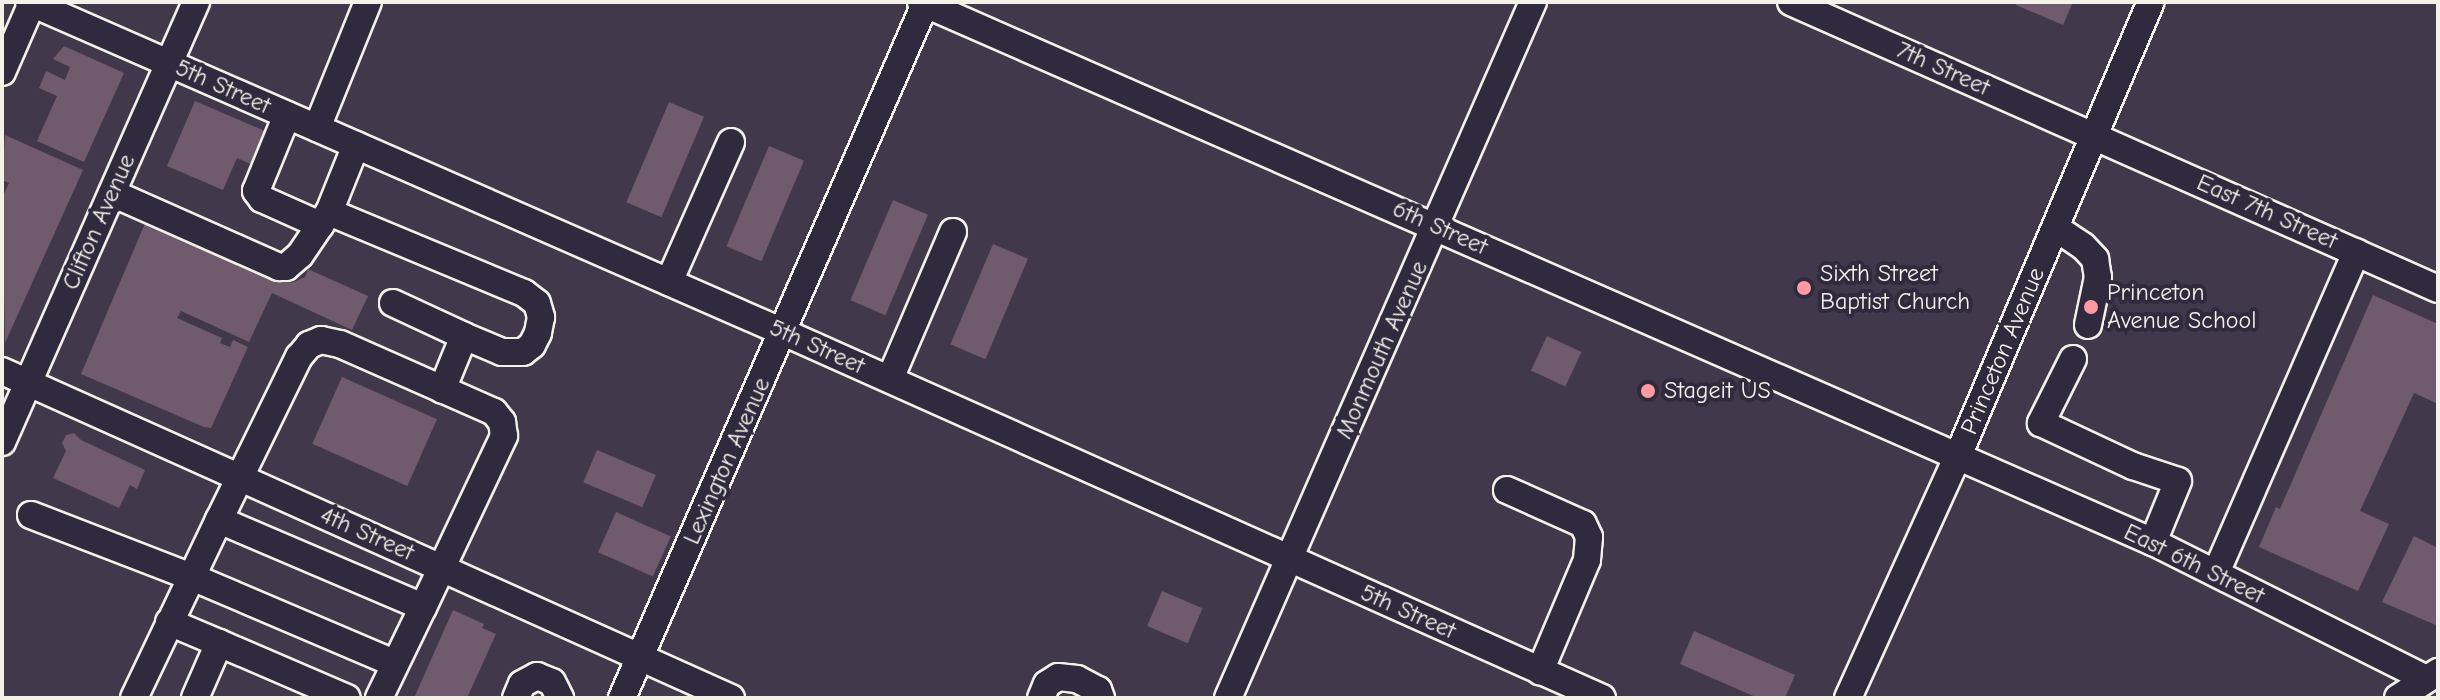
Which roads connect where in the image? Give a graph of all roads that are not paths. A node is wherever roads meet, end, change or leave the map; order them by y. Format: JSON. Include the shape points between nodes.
{"nodes":[{"id":1,"x":196,"y":2,"type":"edge"},
{"id":2,"x":368,"y":2,"type":"edge"},
{"id":3,"x":1533,"y":2,"type":"edge"},
{"id":4,"x":1791,"y":2,"type":"edge"},
{"id":5,"x":2151,"y":2,"type":"edge"},
{"id":6,"x":30,"y":3,"type":"edge"},
{"id":7,"x":924,"y":3,"type":"edge"},
{"id":8,"x":169,"y":64,"type":"junction"},
{"id":9,"x":2,"y":72,"type":"edge"},
{"id":10,"x":287,"y":115,"type":"junction"},
{"id":11,"x":317,"y":128,"type":"junction"},
{"id":12,"x":2095,"y":136,"type":"junction"},
{"id":13,"x":731,"y":142,"type":"dead end"},
{"id":14,"x":356,"y":145,"type":"junction"},
{"id":15,"x":112,"y":193,"type":"junction"},
{"id":16,"x":324,"y":218,"type":"junction"},
{"id":17,"x":1436,"y":226,"type":"junction"},
{"id":18,"x":2056,"y":228,"type":"junction"},
{"id":19,"x":953,"y":232,"type":"dead end"},
{"id":20,"x":2356,"y":252,"type":"junction"},
{"id":21,"x":669,"y":282,"type":"junction"},
{"id":22,"x":2438,"y":289,"type":"edge"},
{"id":23,"x":393,"y":303,"type":"dead end"},
{"id":24,"x":2088,"y":325,"type":"dead end"},
{"id":25,"x":783,"y":332,"type":"junction"},
{"id":26,"x":464,"y":336,"type":"junction"},
{"id":27,"x":2073,"y":359,"type":"dead end"},
{"id":28,"x":2,"y":371,"type":"edge"},
{"id":29,"x":890,"y":379,"type":"junction"},
{"id":30,"x":28,"y":382,"type":"junction"},
{"id":31,"x":442,"y":390,"type":"junction"},
{"id":32,"x":2,"y":442,"type":"edge"},
{"id":33,"x":1958,"y":456,"type":"junction"},
{"id":34,"x":240,"y":477,"type":"junction"},
{"id":35,"x":1507,"y":490,"type":"dead end"},
{"id":36,"x":31,"y":515,"type":"dead end"},
{"id":37,"x":219,"y":520,"type":"junction"},
{"id":38,"x":2153,"y":542,"type":"junction"},
{"id":39,"x":1289,"y":559,"type":"junction"},
{"id":40,"x":442,"y":568,"type":"junction"},
{"id":41,"x":2216,"y":573,"type":"junction"},
{"id":42,"x":192,"y":577,"type":"junction"},
{"id":43,"x":423,"y":607,"type":"junction"},
{"id":44,"x":169,"y":622,"type":"junction"},
{"id":45,"x":219,"y":643,"type":"junction"},
{"id":46,"x":640,"y":657,"type":"junction"},
{"id":47,"x":394,"y":663,"type":"junction"},
{"id":48,"x":1540,"y":671,"type":"junction"},
{"id":49,"x":2432,"y":675,"type":"edge"},
{"id":50,"x":134,"y":698,"type":"edge"},
{"id":51,"x":195,"y":698,"type":"edge"},
{"id":52,"x":347,"y":698,"type":"edge"},
{"id":53,"x":379,"y":698,"type":"edge"},
{"id":54,"x":516,"y":698,"type":"edge"},
{"id":55,"x":560,"y":698,"type":"edge"},
{"id":56,"x":622,"y":698,"type":"edge"},
{"id":57,"x":731,"y":698,"type":"edge"},
{"id":58,"x":1041,"y":698,"type":"edge"},
{"id":59,"x":1101,"y":698,"type":"edge"},
{"id":60,"x":1228,"y":698,"type":"edge"},
{"id":61,"x":1602,"y":698,"type":"edge"},
{"id":62,"x":1848,"y":698,"type":"edge"},
{"id":63,"x":2398,"y":698,"type":"edge"}],
"edges":[{"from":1,"to":8,"type":"street","name":"Clifton Avenue"},
{"from":2,"to":11,"type":"street"},
{"from":3,"to":17,"type":"street","name":"Monmouth Avenue"},
{"from":4,"to":12,"type":"street","name":"7th Street"},
{"from":5,"to":12,"type":"street","name":"Princeton Avenue"},
{"from":6,"to":8,"type":"street","name":"5th Street"},
{"from":6,"to":9,"type":"street"},
{"from":7,"to":17,"type":"street","name":"6th Street"},
{"from":7,"to":25,"type":"street","name":"Lexington Avenue"},
{"from":8,"to":10,"type":"street","name":"5th Street"},
{"from":8,"to":15,"type":"street","name":"Clifton Avenue"},
{"from":10,"to":11,"type":"street","name":"5th Street"},
{"from":10,"to":16,"type":"street","via":[[256,191],[262,199]]},
{"from":11,"to":14,"type":"street","name":"5th Street"},
{"from":12,"to":18,"type":"street","name":"Princeton Avenue"},
{"from":12,"to":20,"type":"street","name":"East 7th Street"},
{"from":13,"to":21,"type":"street"},
{"from":14,"to":16,"type":"street"},
{"from":14,"to":21,"type":"street","name":"5th Street"},
{"from":15,"to":16,"type":"street","via":[[279,267],[300,255]]},
{"from":15,"to":30,"type":"street","name":"Clifton Avenue"},
{"from":16,"to":26,"type":"street","via":[[524,293],[537,303],[538,333],[523,352],[502,352]]},
{"from":17,"to":33,"type":"street","name":"6th Street"},
{"from":17,"to":39,"type":"street","name":"Monmouth Avenue"},
{"from":18,"to":24,"type":"street","via":[[2095,259],[2098,277]]},
{"from":18,"to":33,"type":"street","name":"Princeton Avenue"},
{"from":19,"to":29,"type":"street"},
{"from":20,"to":22,"type":"street","name":"East 7th Street"},
{"from":20,"to":41,"type":"street"},
{"from":21,"to":25,"type":"street","name":"5th Street"},
{"from":23,"to":26,"type":"street"},
{"from":25,"to":29,"type":"street","name":"5th Street"},
{"from":25,"to":46,"type":"street","name":"Lexington Avenue"},
{"from":26,"to":31,"type":"street"},
{"from":27,"to":38,"type":"street","via":[[2041,423],[2178,481]]},
{"from":28,"to":30,"type":"street","name":"4th Street"},
{"from":29,"to":39,"type":"street","name":"5th Street"},
{"from":30,"to":32,"type":"street","name":"Clifton Avenue"},
{"from":30,"to":34,"type":"street","name":"4th Street"},
{"from":31,"to":34,"type":"street","via":[[340,344],[321,340],[309,345]]},
{"from":31,"to":40,"type":"street","via":[[494,412],[504,436]]},
{"from":33,"to":38,"type":"street","name":"East 6th Street"},
{"from":33,"to":62,"type":"street","name":"Princeton Avenue"},
{"from":34,"to":37,"type":"street"},
{"from":34,"to":40,"type":"street","name":"4th Street"},
{"from":35,"to":48,"type":"street","via":[[1583,524],[1589,537],[1587,560]]},
{"from":36,"to":42,"type":"street"},
{"from":37,"to":42,"type":"street"},
{"from":37,"to":43,"type":"street"},
{"from":38,"to":41,"type":"street","name":"East 6th Street"},
{"from":39,"to":48,"type":"street","name":"5th Street"},
{"from":39,"to":60,"type":"street","name":"Monmouth Avenue"},
{"from":40,"to":43,"type":"street"},
{"from":40,"to":46,"type":"street","name":"4th Street"},
{"from":41,"to":49,"type":"street","name":"East 6th Street"},
{"from":42,"to":44,"type":"street"},
{"from":42,"to":47,"type":"street"},
{"from":43,"to":47,"type":"street"},
{"from":44,"to":45,"type":"street"},
{"from":44,"to":50,"type":"street"},
{"from":45,"to":51,"type":"street"},
{"from":45,"to":52,"type":"street"},
{"from":46,"to":56,"type":"street","name":"Lexington Avenue"},
{"from":46,"to":57,"type":"street","name":"4th Street"},
{"from":47,"to":53,"type":"street"},
{"from":48,"to":61,"type":"street","name":"5th Street"},
{"from":49,"to":63,"type":"street"},
{"from":54,"to":55,"type":"street","via":[[522,684],[537,676],[552,682]]},
{"from":58,"to":59,"type":"street","via":[[1047,684],[1058,677],[1077,679],[1098,690]]}]}
